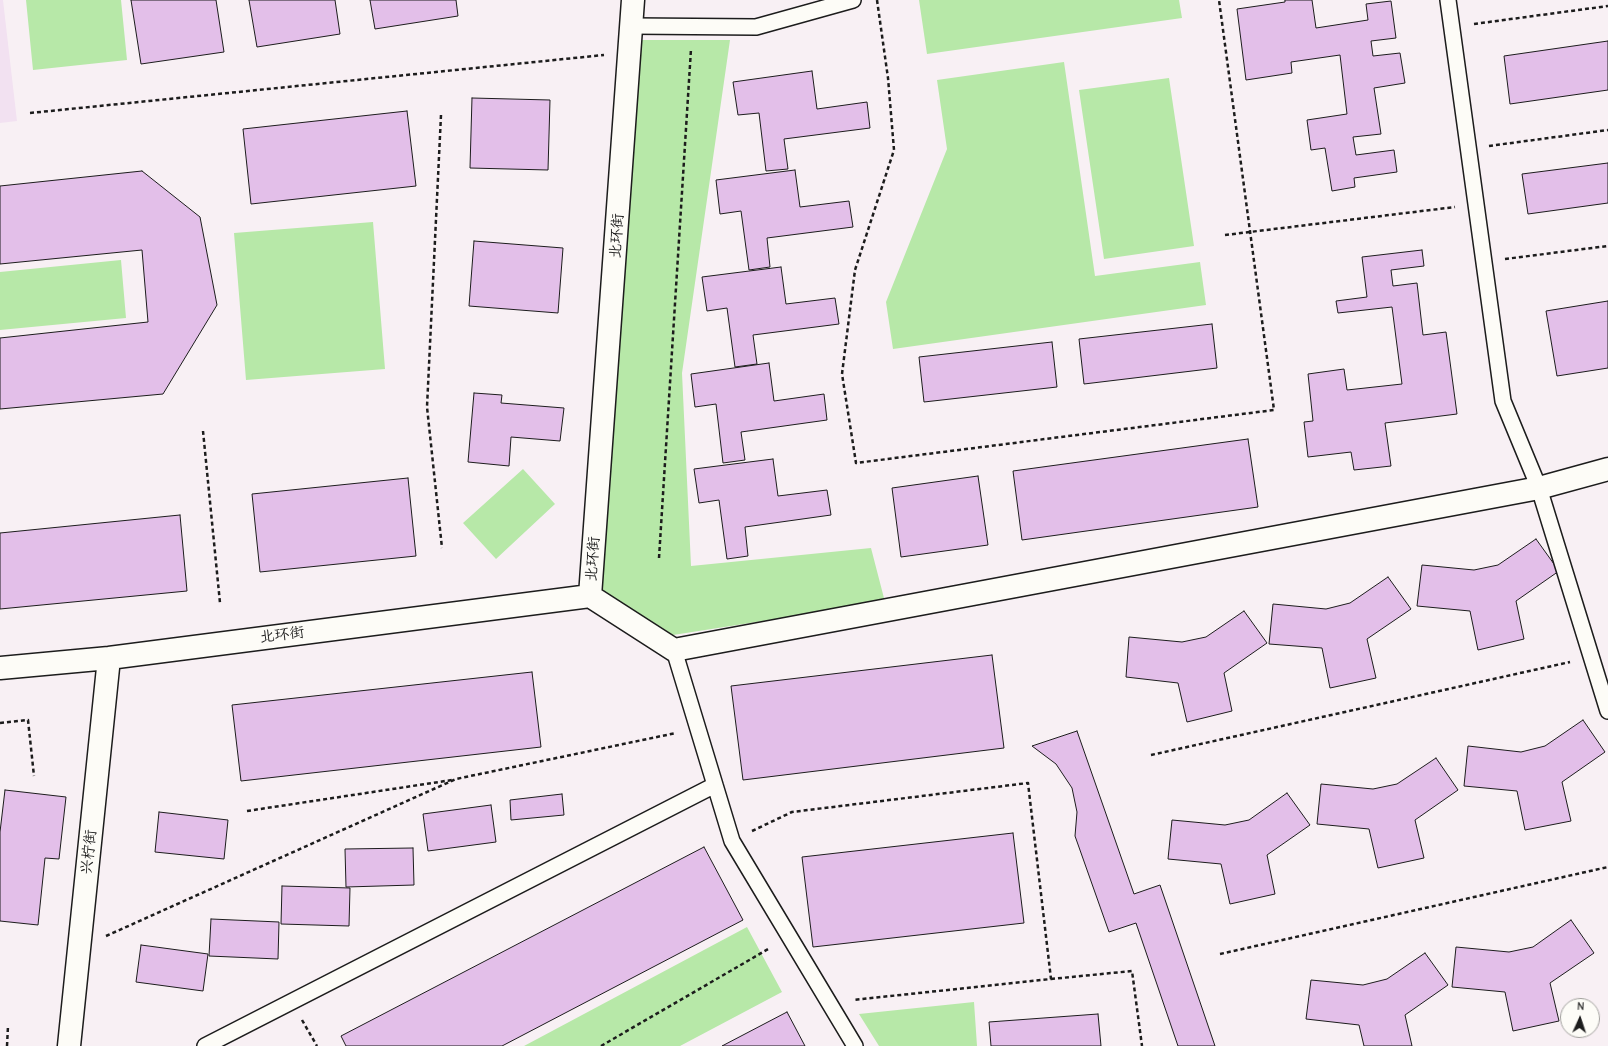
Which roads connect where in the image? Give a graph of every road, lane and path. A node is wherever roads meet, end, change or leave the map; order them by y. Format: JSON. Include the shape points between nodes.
{"nodes":[{"id":1,"x":633,"y":0,"type":"edge"},
{"id":2,"x":854,"y":0,"type":"edge"},
{"id":3,"x":877,"y":0,"type":"edge"},
{"id":4,"x":1219,"y":0,"type":"edge"},
{"id":5,"x":1448,"y":0,"type":"edge"},
{"id":6,"x":1608,"y":6,"type":"edge"},
{"id":7,"x":632,"y":26,"type":"junction"},
{"id":8,"x":692,"y":26,"type":"junction"},
{"id":9,"x":1452,"y":27,"type":"junction"},
{"id":10,"x":630,"y":52,"type":"junction"},
{"id":11,"x":30,"y":114,"type":"dead end"},
{"id":12,"x":441,"y":115,"type":"dead end"},
{"id":13,"x":1608,"y":130,"type":"edge"},
{"id":14,"x":1468,"y":148,"type":"junction"},
{"id":15,"x":1476,"y":204,"type":"junction"},
{"id":16,"x":1250,"y":232,"type":"junction"},
{"id":17,"x":1225,"y":235,"type":"dead end"},
{"id":18,"x":1608,"y":246,"type":"edge"},
{"id":19,"x":1484,"y":262,"type":"junction"},
{"id":20,"x":203,"y":431,"type":"dead end"},
{"id":21,"x":1608,"y":469,"type":"edge"},
{"id":22,"x":1539,"y":488,"type":"junction"},
{"id":23,"x":442,"y":548,"type":"dead end"},
{"id":24,"x":659,"y":558,"type":"dead end"},
{"id":25,"x":590,"y":596,"type":"junction"},
{"id":26,"x":220,"y":603,"type":"dead end"},
{"id":27,"x":674,"y":650,"type":"junction"},
{"id":28,"x":1591,"y":657,"type":"junction"},
{"id":29,"x":109,"y":658,"type":"junction"},
{"id":30,"x":0,"y":668,"type":"edge"},
{"id":31,"x":1608,"y":711,"type":"edge"},
{"id":32,"x":0,"y":723,"type":"edge"},
{"id":33,"x":698,"y":728,"type":"junction"},
{"id":34,"x":1151,"y":755,"type":"dead end"},
{"id":35,"x":34,"y":776,"type":"dead end"},
{"id":36,"x":456,"y":779,"type":"junction"},
{"id":37,"x":715,"y":785,"type":"junction"},
{"id":38,"x":247,"y":811,"type":"dead end"},
{"id":39,"x":732,"y":841,"type":"junction"},
{"id":40,"x":1608,"y":867,"type":"edge"},
{"id":41,"x":790,"y":936,"type":"junction"},
{"id":42,"x":79,"y":948,"type":"junction"},
{"id":43,"x":1220,"y":954,"type":"dead end"},
{"id":44,"x":1051,"y":979,"type":"junction"},
{"id":45,"x":292,"y":1002,"type":"junction"},
{"id":46,"x":829,"y":1002,"type":"junction"},
{"id":47,"x":8,"y":1026,"type":"dead end"},
{"id":48,"x":6,"y":1046,"type":"edge"},
{"id":49,"x":69,"y":1046,"type":"edge"},
{"id":50,"x":205,"y":1046,"type":"edge"},
{"id":51,"x":316,"y":1046,"type":"edge"},
{"id":52,"x":601,"y":1046,"type":"edge"},
{"id":53,"x":856,"y":1046,"type":"edge"},
{"id":54,"x":1142,"y":1046,"type":"edge"}],
"edges":[{"from":1,"to":7,"type":"street","name":"北环街"},
{"from":2,"to":8,"type":"lane","via":[[756,27]]},
{"from":3,"to":16,"type":"path","via":[[888,78],[894,150],[855,270],[842,374],[856,463],[1274,410]]},
{"from":4,"to":16,"type":"path"},
{"from":5,"to":9,"type":"lane"},
{"from":6,"to":9,"type":"path"},
{"from":7,"to":8,"type":"lane"},
{"from":7,"to":10,"type":"street","name":"北环街"},
{"from":8,"to":24,"type":"path"},
{"from":9,"to":14,"type":"lane"},
{"from":10,"to":11,"type":"path"},
{"from":10,"to":25,"type":"street","name":"北环街"},
{"from":12,"to":23,"type":"path","via":[[427,407]]},
{"from":13,"to":14,"type":"path"},
{"from":14,"to":15,"type":"lane"},
{"from":15,"to":16,"type":"path"},
{"from":15,"to":19,"type":"lane"},
{"from":16,"to":17,"type":"path"},
{"from":18,"to":19,"type":"path"},
{"from":19,"to":22,"type":"lane","via":[[1503,401]]},
{"from":20,"to":26,"type":"path"},
{"from":21,"to":22,"type":"street"},
{"from":22,"to":27,"type":"street"},
{"from":22,"to":28,"type":"lane"},
{"from":25,"to":27,"type":"street"},
{"from":25,"to":29,"type":"street","name":"北环街"},
{"from":27,"to":33,"type":"lane"},
{"from":28,"to":31,"type":"lane"},
{"from":28,"to":34,"type":"path"},
{"from":29,"to":30,"type":"street","name":"北环街"},
{"from":29,"to":42,"type":"street","name":"兴柠街"},
{"from":32,"to":35,"type":"path","via":[[28,720]]},
{"from":33,"to":36,"type":"path"},
{"from":33,"to":37,"type":"lane"},
{"from":36,"to":38,"type":"path"},
{"from":36,"to":42,"type":"path"},
{"from":37,"to":39,"type":"lane"},
{"from":37,"to":45,"type":"lane"},
{"from":39,"to":41,"type":"lane"},
{"from":39,"to":44,"type":"path","via":[[792,812],[1028,782]]},
{"from":40,"to":43,"type":"path"},
{"from":41,"to":46,"type":"lane"},
{"from":41,"to":52,"type":"path"},
{"from":42,"to":49,"type":"street","name":"兴柠街"},
{"from":44,"to":46,"type":"path"},
{"from":44,"to":54,"type":"path","via":[[1132,971]]},
{"from":45,"to":50,"type":"lane"},
{"from":45,"to":51,"type":"path"},
{"from":46,"to":53,"type":"lane"},
{"from":47,"to":48,"type":"path"}]}
